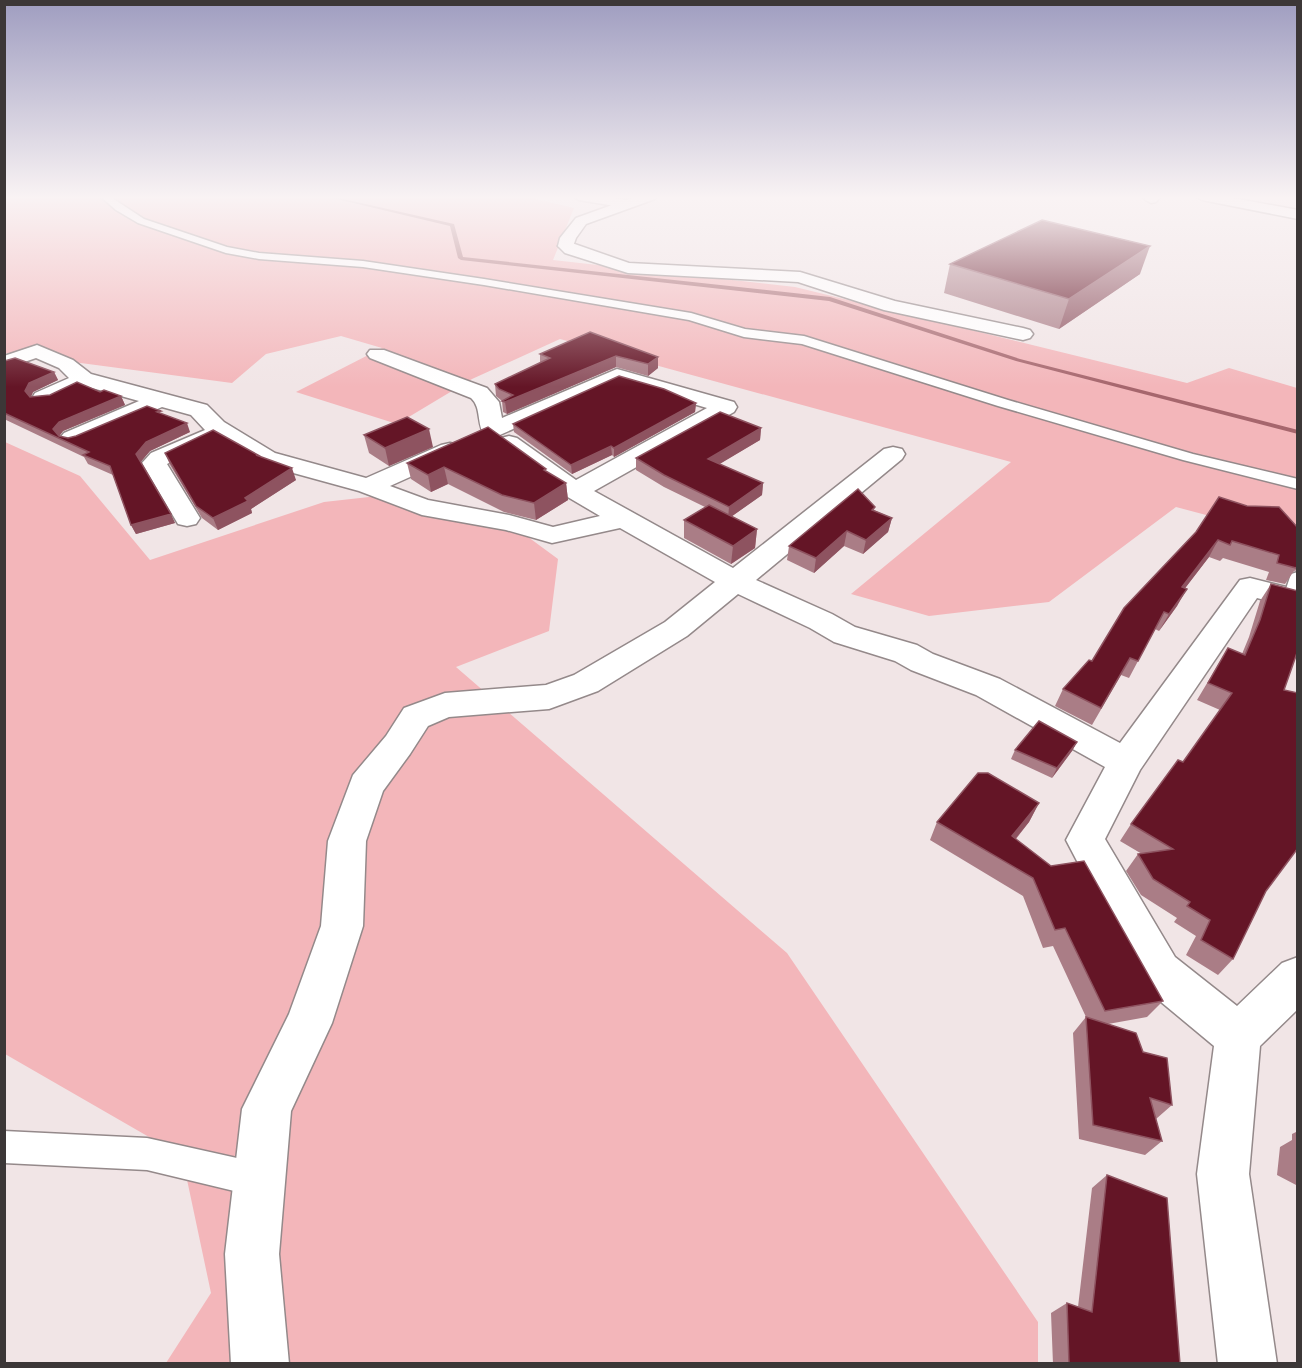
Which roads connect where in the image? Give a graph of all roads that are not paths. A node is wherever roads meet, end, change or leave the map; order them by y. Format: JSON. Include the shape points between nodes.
{"nodes":[{"id":1,"x":309,"y":260,"type":"edge"},
{"id":2,"x":602,"y":260,"type":"edge"},
{"id":3,"x":1023,"y":334,"type":"dead end"},
{"id":4,"x":377,"y":354,"type":"dead end"},
{"id":5,"x":4,"y":363,"type":"edge"},
{"id":6,"x":83,"y":379,"type":"junction"},
{"id":7,"x":43,"y":398,"type":"edge"},
{"id":8,"x":162,"y":399,"type":"junction"},
{"id":9,"x":221,"y":429,"type":"junction"},
{"id":10,"x":493,"y":431,"type":"junction"},
{"id":11,"x":72,"y":438,"type":"edge"},
{"id":12,"x":893,"y":454,"type":"dead end"},
{"id":13,"x":1298,"y":484,"type":"edge"},
{"id":14,"x":368,"y":486,"type":"junction"},
{"id":15,"x":575,"y":491,"type":"junction"},
{"id":16,"x":187,"y":518,"type":"dead end"},
{"id":17,"x":624,"y":519,"type":"junction"},
{"id":18,"x":734,"y":581,"type":"junction"},
{"id":19,"x":1296,"y":592,"type":"edge"},
{"id":20,"x":1126,"y":762,"type":"junction"},
{"id":21,"x":1298,"y":978,"type":"edge"},
{"id":22,"x":1238,"y":1036,"type":"junction"},
{"id":23,"x":4,"y":1147,"type":"edge"},
{"id":24,"x":259,"y":1180,"type":"junction"},
{"id":25,"x":260,"y":1364,"type":"edge"},
{"id":26,"x":1248,"y":1364,"type":"edge"}],
"edges":[{"from":1,"to":13,"type":"lane","via":[[484,282],[691,317],[744,333],[804,340],[1188,457]]},
{"from":2,"to":3,"type":"street","via":[[628,268],[800,277],[891,306]]},
{"from":4,"to":10,"type":"street","via":[[479,393],[488,402]]},
{"from":5,"to":6,"type":"street","via":[[37,351],[66,364]]},
{"from":6,"to":7,"type":"street"},
{"from":6,"to":8,"type":"street"},
{"from":8,"to":9,"type":"street","via":[[199,410]]},
{"from":8,"to":11,"type":"street"},
{"from":9,"to":14,"type":"street","via":[[266,458]]},
{"from":9,"to":16,"type":"street","via":[[154,463]]},
{"from":10,"to":14,"type":"street"},
{"from":10,"to":15,"type":"street"},
{"from":10,"to":15,"type":"street","via":[[617,375],[726,407]]},
{"from":12,"to":18,"type":"street"},
{"from":14,"to":17,"type":"street","via":[[422,507],[552,535]]},
{"from":15,"to":17,"type":"street"},
{"from":17,"to":18,"type":"street"},
{"from":18,"to":20,"type":"street","via":[[845,635],[878,643],[987,687]]},
{"from":18,"to":24,"type":"street","via":[[676,629],[586,683],[549,697],[445,705],[416,717],[366,785],[347,841],[342,926],[309,1023],[267,1109]]},
{"from":19,"to":20,"type":"street","via":[[1250,587]]},
{"from":20,"to":22,"type":"street","via":[[1085,840],[1159,972]]},
{"from":21,"to":22,"type":"street"},
{"from":22,"to":26,"type":"street","via":[[1222,1174]]},
{"from":23,"to":24,"type":"lane","via":[[147,1154]]},
{"from":24,"to":25,"type":"street","via":[[252,1254]]}]}
